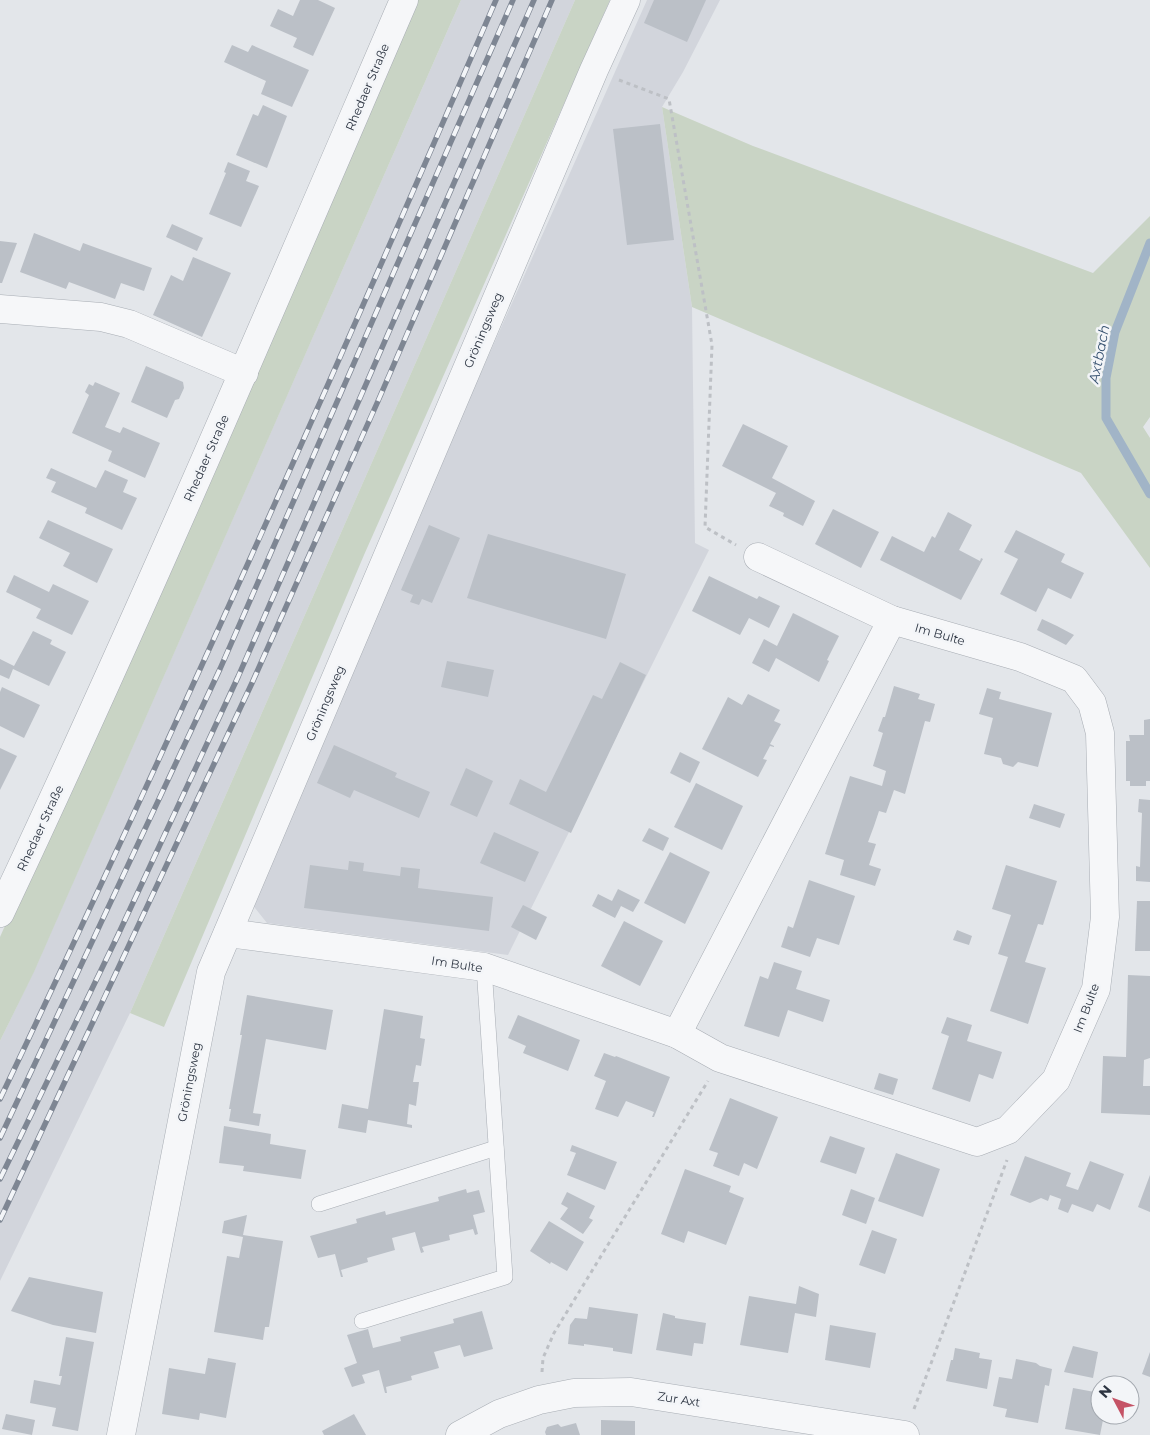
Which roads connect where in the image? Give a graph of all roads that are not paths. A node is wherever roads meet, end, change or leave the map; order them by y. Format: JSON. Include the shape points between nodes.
{"nodes":[{"id":1,"x":404,"y":0,"type":"edge"},
{"id":2,"x":626,"y":0,"type":"edge"},
{"id":3,"x":0,"y":309,"type":"edge"},
{"id":4,"x":244,"y":373,"type":"junction"},
{"id":5,"x":758,"y":557,"type":"road end"},
{"id":6,"x":892,"y":620,"type":"junction"},
{"id":7,"x":0,"y":913,"type":"edge"},
{"id":8,"x":228,"y":933,"type":"junction"},
{"id":9,"x":484,"y":967,"type":"junction"},
{"id":10,"x":677,"y":1034,"type":"junction"},
{"id":11,"x":496,"y":1148,"type":"junction"},
{"id":12,"x":319,"y":1204,"type":"dead end"},
{"id":13,"x":362,"y":1321,"type":"dead end"},
{"id":14,"x":121,"y":1435,"type":"edge"},
{"id":15,"x":460,"y":1435,"type":"edge"},
{"id":16,"x":904,"y":1435,"type":"edge"}],
"edges":[{"from":1,"to":4,"type":"street","name":"Rhedaer Straße"},
{"from":2,"to":8,"type":"street","name":"Gröningsweg"},
{"from":3,"to":4,"type":"street","via":[[101,317],[129,324]]},
{"from":4,"to":7,"type":"street","name":"Rhedaer Straße","via":[[72,760]]},
{"from":5,"to":6,"type":"street","name":"Im Bulte"},
{"from":6,"to":10,"type":"street"},
{"from":6,"to":10,"type":"street","name":"Im Bulte","via":[[1020,657],[1074,678],[1092,703],[1100,733],[1105,917],[1096,989],[1056,1080],[1008,1130],[977,1142],[720,1058]]},
{"from":8,"to":9,"type":"street","name":"Im Bulte"},
{"from":8,"to":14,"type":"street","name":"Gröningsweg","via":[[211,972]]},
{"from":9,"to":10,"type":"street","name":"Im Bulte"},
{"from":9,"to":11,"type":"lane"},
{"from":11,"to":12,"type":"lane"},
{"from":11,"to":13,"type":"lane","via":[[504,1278]]},
{"from":15,"to":16,"type":"street","name":"Zur Axt","via":[[499,1414],[539,1400],[574,1393],[632,1392]]}]}
